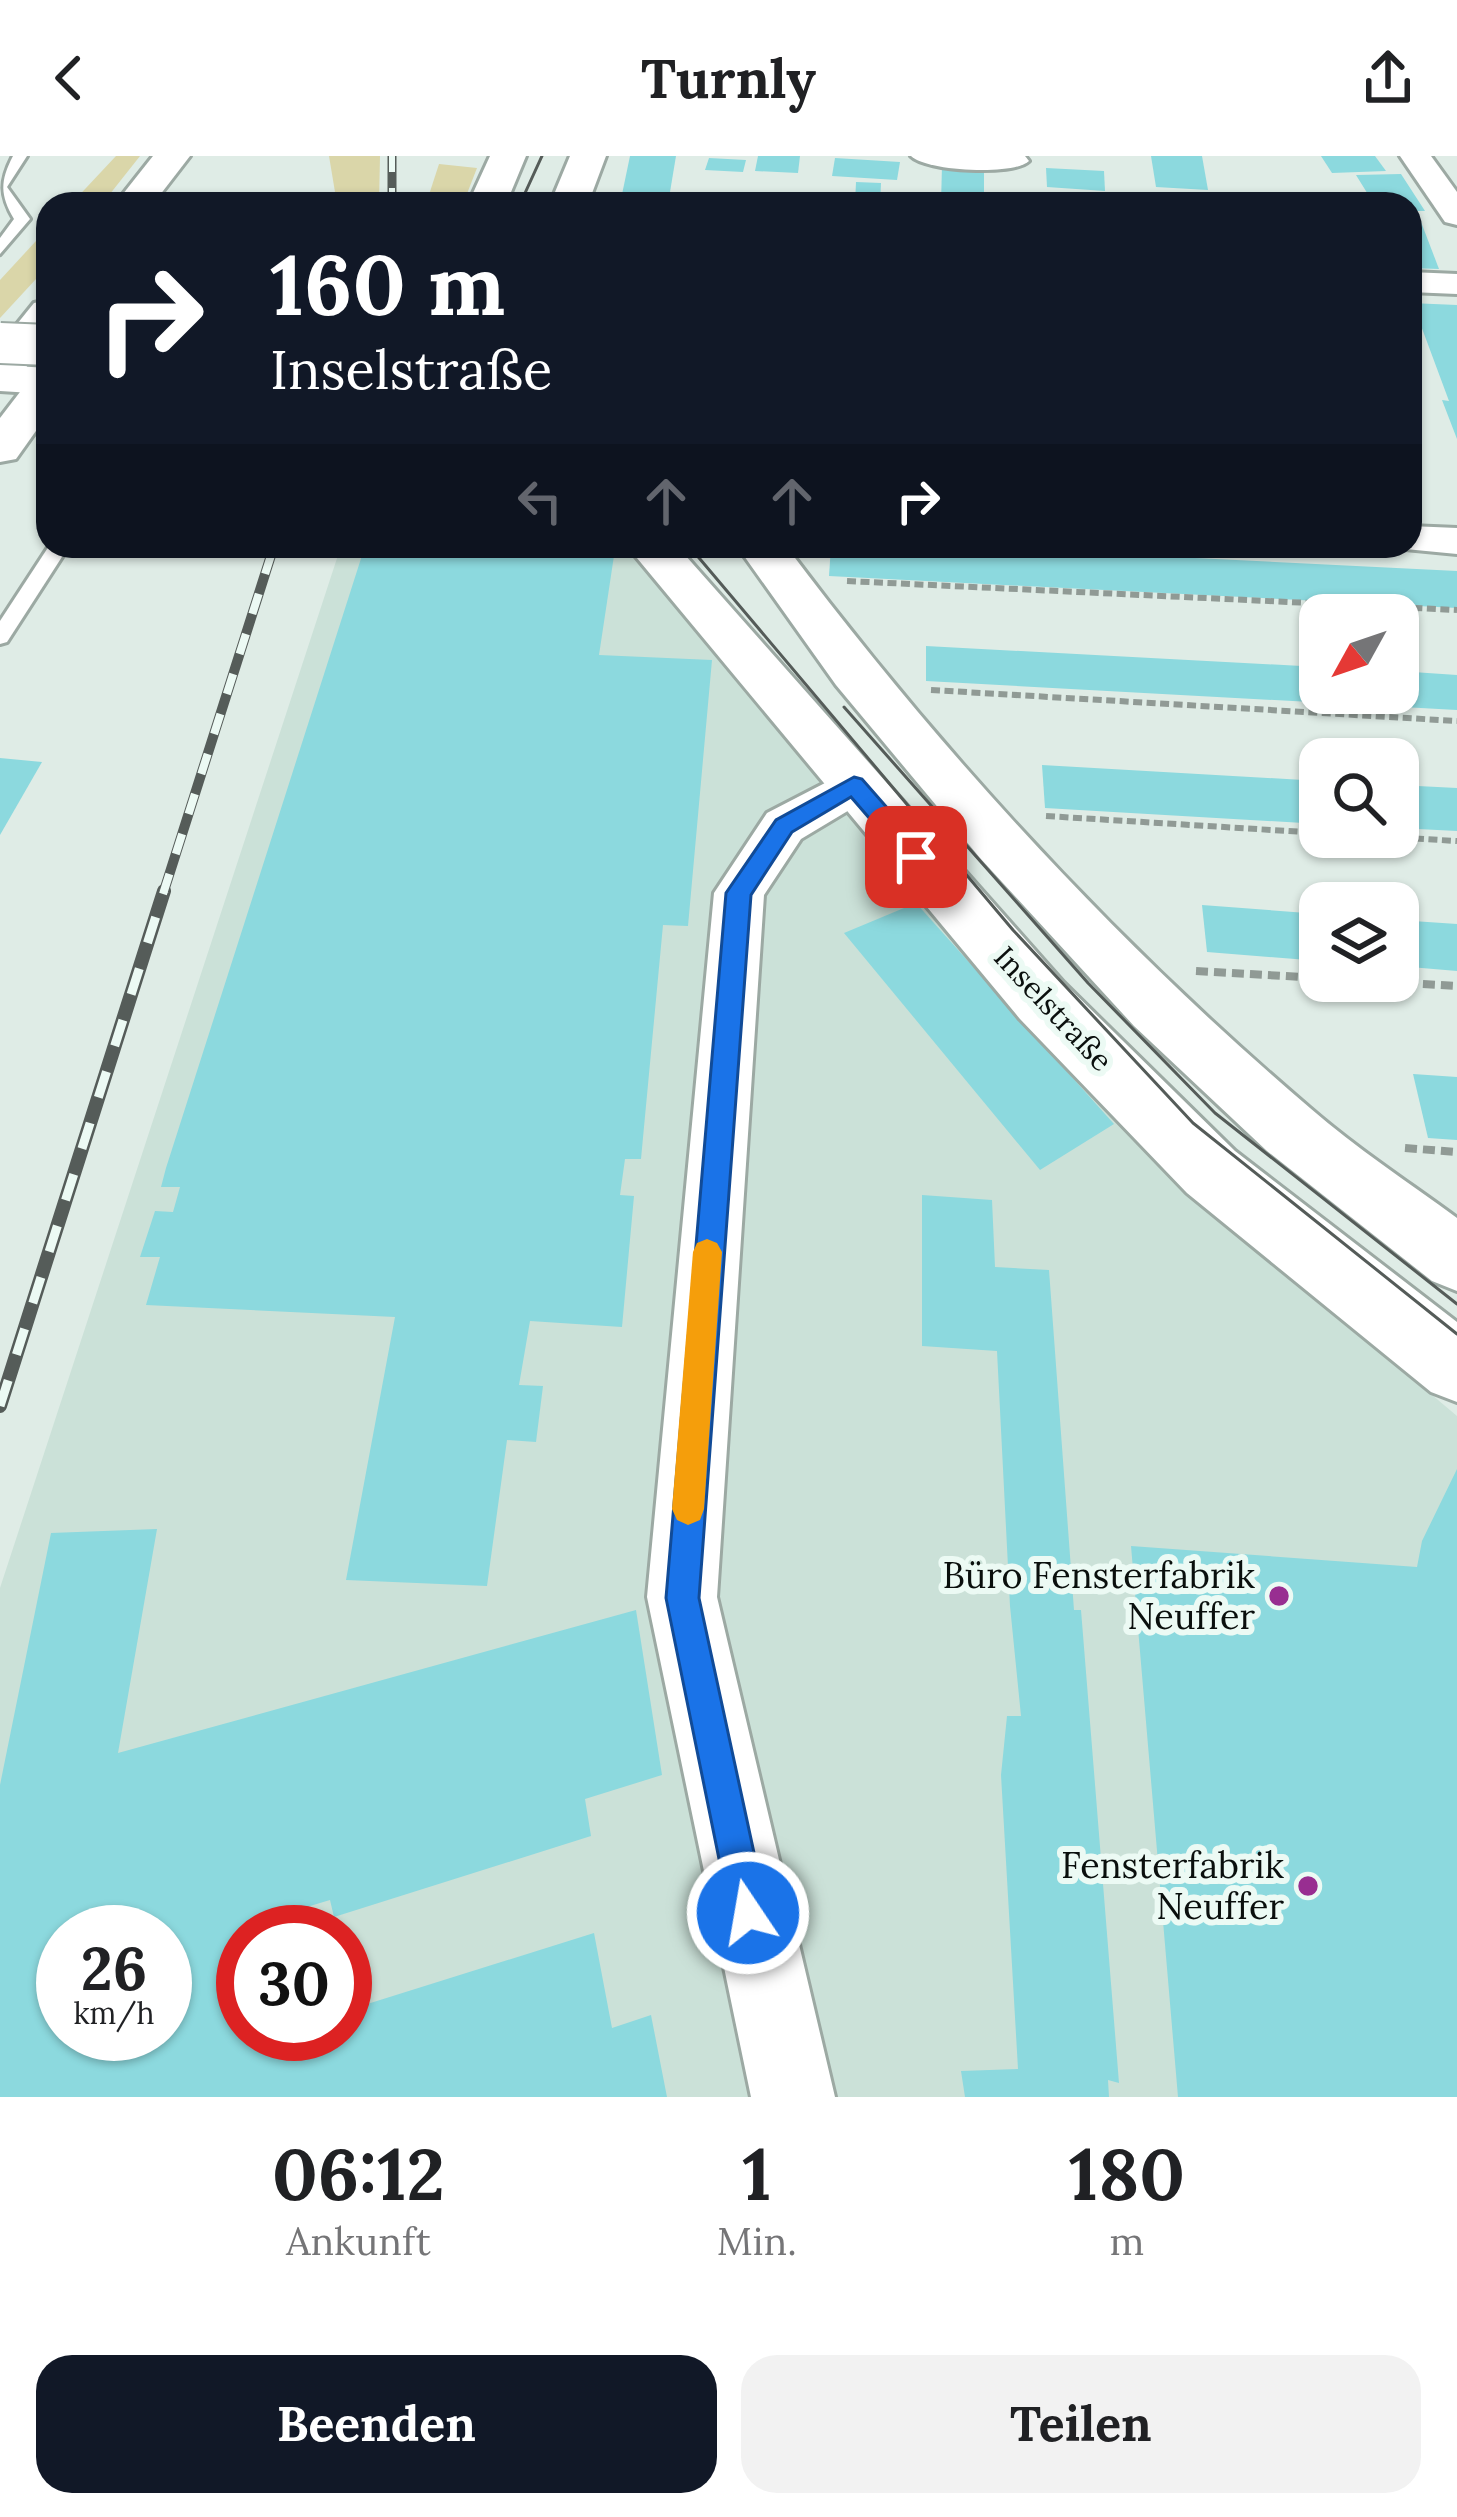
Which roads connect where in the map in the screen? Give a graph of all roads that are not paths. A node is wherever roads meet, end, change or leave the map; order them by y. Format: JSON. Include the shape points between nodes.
{"nodes":[{"id":1,"x":20,"y":156,"type":"edge"},
{"id":2,"x":172,"y":156,"type":"edge"},
{"id":3,"x":508,"y":156,"type":"edge"},
{"id":4,"x":588,"y":156,"type":"edge"},
{"id":5,"x":926,"y":156,"type":"edge"},
{"id":6,"x":1414,"y":156,"type":"edge"},
{"id":7,"x":1014,"y":166,"type":"edge"},
{"id":8,"x":0,"y":188,"type":"edge"},
{"id":9,"x":144,"y":192,"type":"edge"},
{"id":10,"x":492,"y":192,"type":"edge"},
{"id":11,"x":574,"y":192,"type":"edge"},
{"id":12,"x":1457,"y":215,"type":"edge"},
{"id":13,"x":0,"y":249,"type":"edge"},
{"id":14,"x":1422,"y":283,"type":"edge"},
{"id":15,"x":1457,"y":284,"type":"edge"},
{"id":16,"x":36,"y":328,"type":"edge"},
{"id":17,"x":0,"y":343,"type":"edge"},
{"id":18,"x":36,"y":344,"type":"edge"},
{"id":19,"x":0,"y":376,"type":"edge"},
{"id":20,"x":36,"y":380,"type":"edge"},
{"id":21,"x":36,"y":399,"type":"edge"},
{"id":22,"x":0,"y":449,"type":"edge"},
{"id":23,"x":1422,"y":540,"type":"edge"},
{"id":24,"x":1457,"y":542,"type":"edge"},
{"id":25,"x":50,"y":558,"type":"edge"},
{"id":26,"x":661,"y":558,"type":"edge"},
{"id":27,"x":770,"y":558,"type":"edge"},
{"id":28,"x":0,"y":637,"type":"edge"},
{"id":29,"x":854,"y":785,"type":"junction"},
{"id":30,"x":1457,"y":1258,"type":"edge"},
{"id":31,"x":1457,"y":1367,"type":"edge"},
{"id":32,"x":793,"y":2097,"type":"edge"}],
"edges":[{"from":1,"to":8,"type":"lane"},
{"from":2,"to":9,"type":"main road"},
{"from":3,"to":10,"type":"main road"},
{"from":4,"to":11,"type":"main road"},
{"from":5,"to":7,"type":"street"},
{"from":6,"to":12,"type":"street"},
{"from":8,"to":13,"type":"lane","via":[[22,219]]},
{"from":14,"to":15,"type":"street"},
{"from":16,"to":19,"type":"main road"},
{"from":17,"to":18,"type":"main road","bridge":true},
{"from":19,"to":20,"type":"main road"},
{"from":21,"to":22,"type":"main road"},
{"from":23,"to":24,"type":"street"},
{"from":25,"to":28,"type":"lane"},
{"from":26,"to":29,"type":"main road","name":"Inselstraße"},
{"from":27,"to":30,"type":"main road","via":[[854,674],[1156,1008],[1290,1131]]},
{"from":29,"to":31,"type":"main road","name":"Inselstraße","via":[[1042,1001],[1210,1172]]},
{"from":29,"to":32,"type":"street","via":[[784,826],[739,893],[682,1598]]}]}
